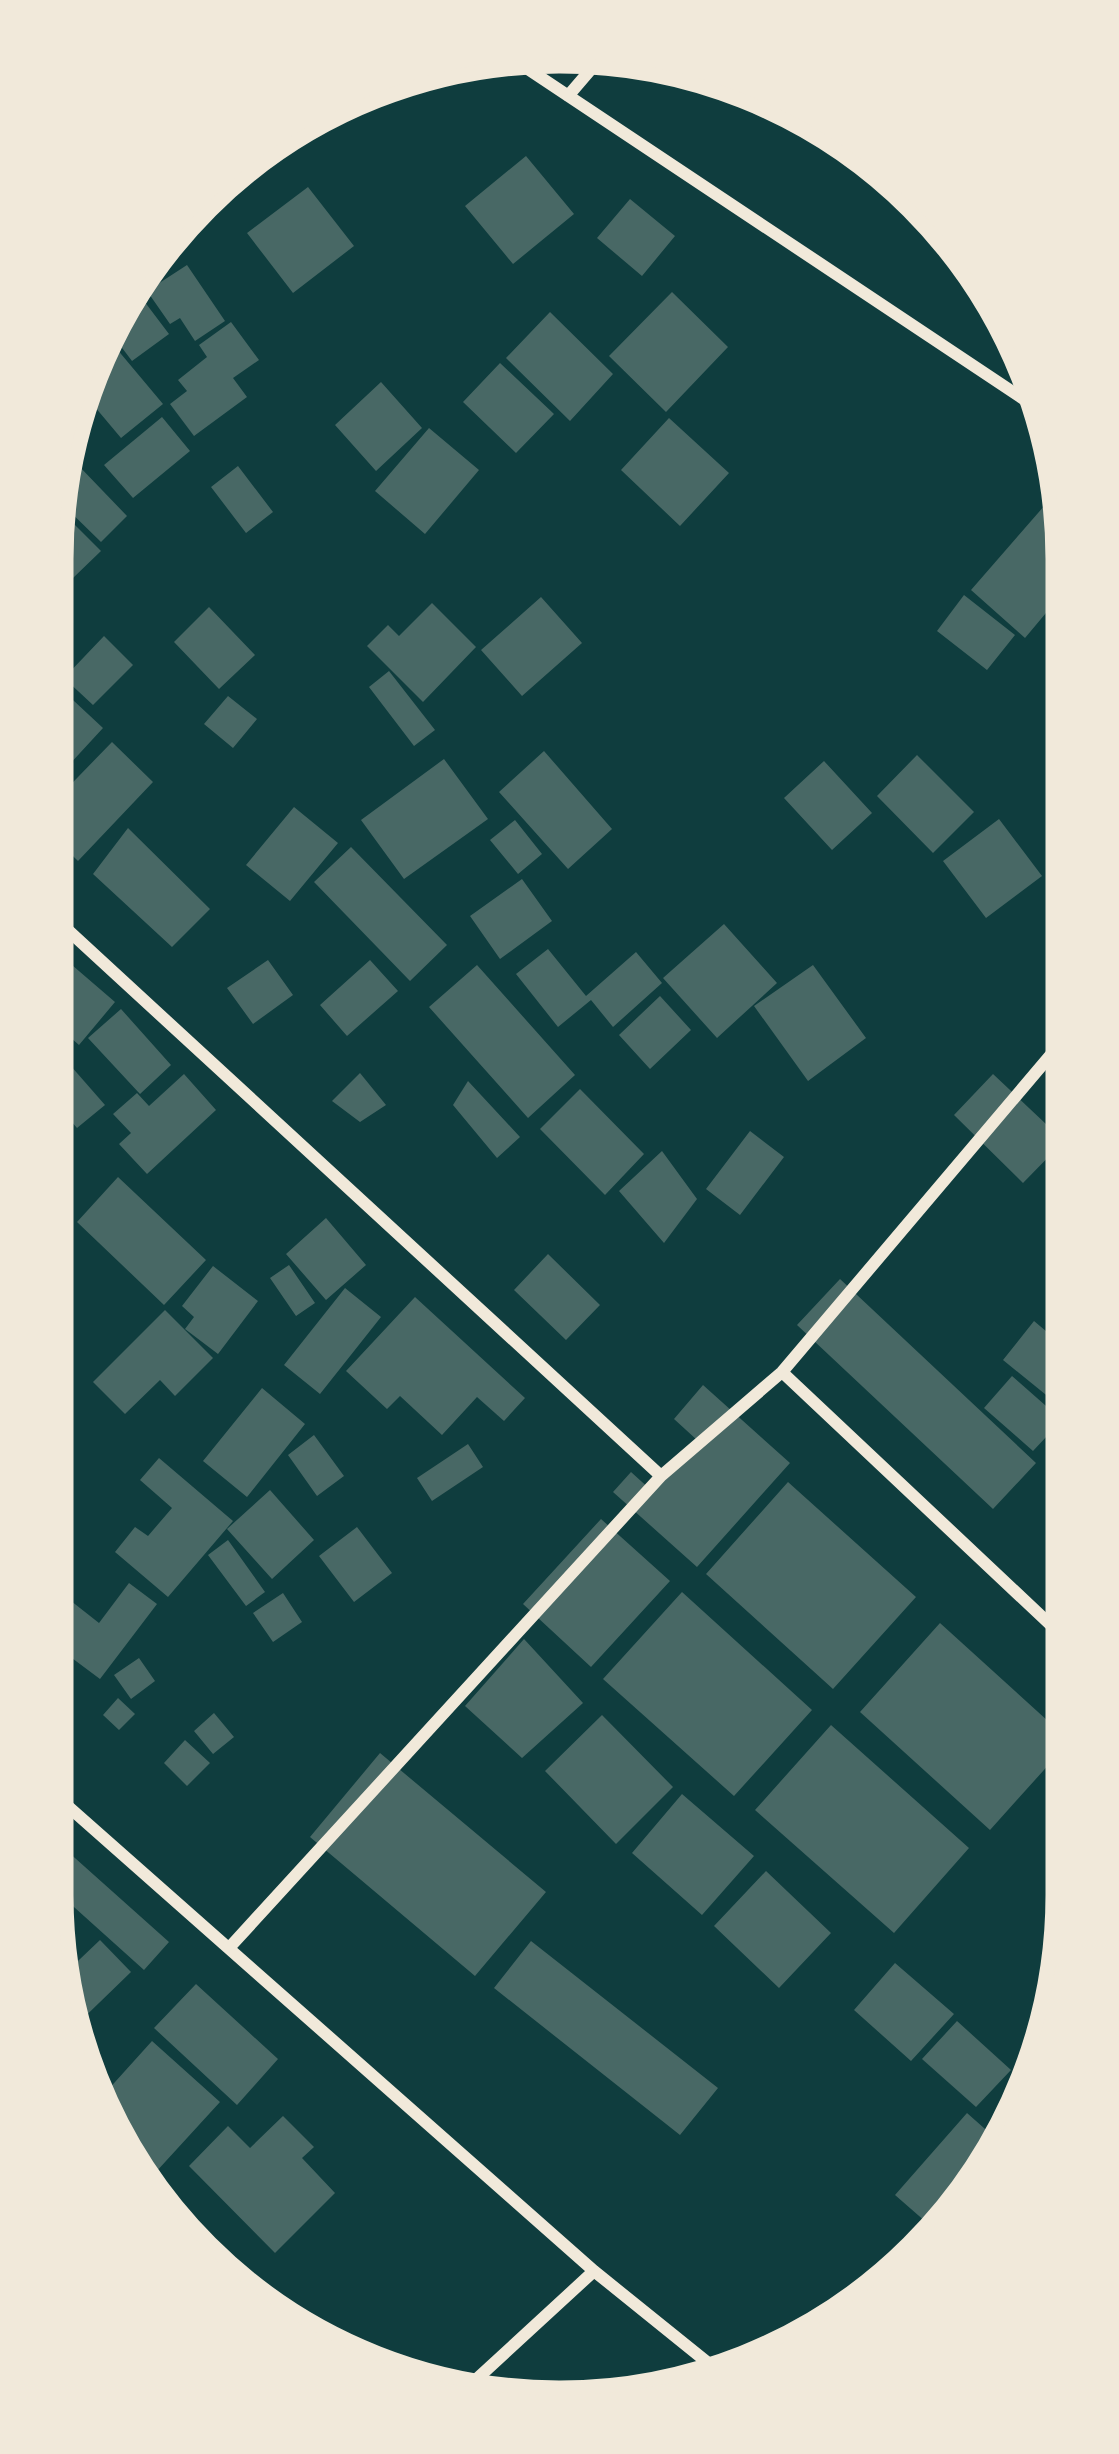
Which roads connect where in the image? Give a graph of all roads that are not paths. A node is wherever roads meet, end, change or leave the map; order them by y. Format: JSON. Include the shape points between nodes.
{"nodes":[{"id":1,"x":525,"y":67,"type":"edge"},
{"id":2,"x":593,"y":67,"type":"edge"},
{"id":3,"x":568,"y":96,"type":"junction"},
{"id":4,"x":1027,"y":401,"type":"edge"},
{"id":5,"x":66,"y":928,"type":"edge"},
{"id":6,"x":1053,"y":1052,"type":"edge"},
{"id":7,"x":782,"y":1372,"type":"junction"},
{"id":8,"x":661,"y":1476,"type":"junction"},
{"id":9,"x":1053,"y":1627,"type":"edge"},
{"id":10,"x":66,"y":1804,"type":"edge"},
{"id":11,"x":229,"y":1948,"type":"junction"},
{"id":12,"x":594,"y":2271,"type":"junction"},
{"id":13,"x":710,"y":2364,"type":"edge"},
{"id":14,"x":475,"y":2381,"type":"edge"}],
"edges":[{"from":1,"to":3,"type":"street"},
{"from":2,"to":3,"type":"street"},
{"from":3,"to":4,"type":"street"},
{"from":5,"to":8,"type":"street"},
{"from":6,"to":7,"type":"street"},
{"from":7,"to":8,"type":"street"},
{"from":7,"to":9,"type":"street"},
{"from":8,"to":11,"type":"street"},
{"from":10,"to":11,"type":"street"},
{"from":11,"to":12,"type":"street"},
{"from":12,"to":13,"type":"street"},
{"from":12,"to":14,"type":"street"}]}
